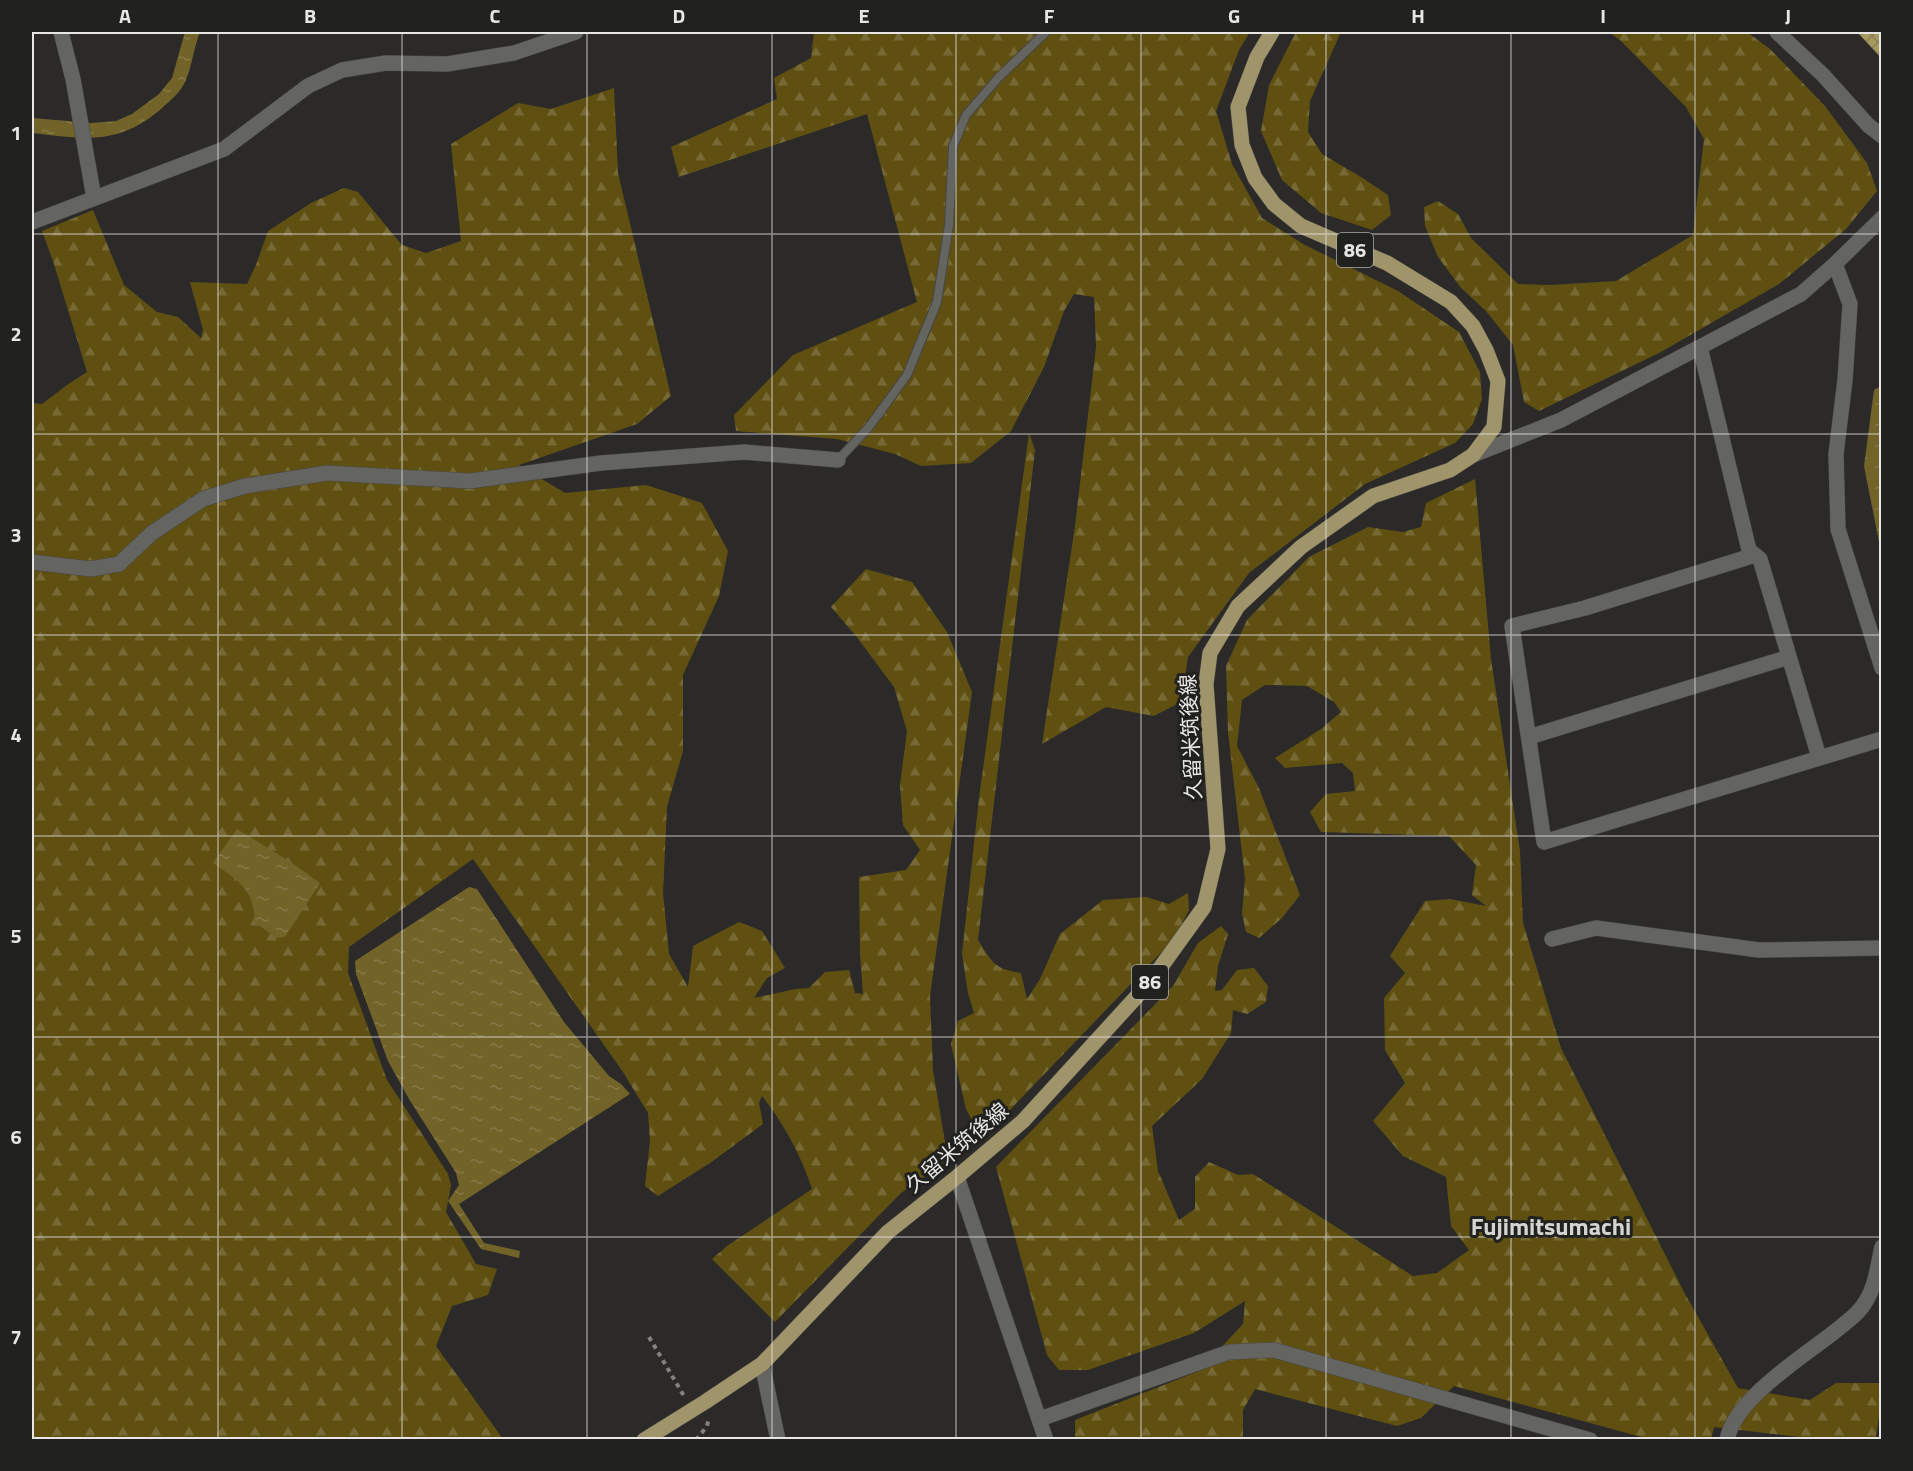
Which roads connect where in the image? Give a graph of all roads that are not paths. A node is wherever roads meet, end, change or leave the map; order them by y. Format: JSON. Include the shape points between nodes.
{"nodes":[{"id":1,"x":61,"y":32,"type":"edge"},
{"id":2,"x":576,"y":32,"type":"edge"},
{"id":3,"x":1046,"y":32,"type":"edge"},
{"id":4,"x":1272,"y":32,"type":"edge"},
{"id":5,"x":1777,"y":32,"type":"edge"},
{"id":6,"x":1881,"y":136,"type":"edge"},
{"id":7,"x":94,"y":198,"type":"junction"},
{"id":8,"x":1881,"y":218,"type":"edge"},
{"id":9,"x":32,"y":222,"type":"edge"},
{"id":10,"x":1835,"y":264,"type":"junction"},
{"id":11,"x":1700,"y":347,"type":"junction"},
{"id":12,"x":1473,"y":455,"type":"junction"},
{"id":13,"x":838,"y":460,"type":"joint"},
{"id":14,"x":1755,"y":555,"type":"junction"},
{"id":15,"x":32,"y":562,"type":"edge"},
{"id":16,"x":1789,"y":657,"type":"junction"},
{"id":17,"x":1881,"y":668,"type":"edge"},
{"id":18,"x":1528,"y":737,"type":"junction"},
{"id":19,"x":1881,"y":739,"type":"edge"},
{"id":20,"x":1819,"y":757,"type":"junction"},
{"id":21,"x":1552,"y":939,"type":"dead end"},
{"id":22,"x":1881,"y":948,"type":"edge"},
{"id":23,"x":957,"y":1177,"type":"junction"},
{"id":24,"x":1881,"y":1247,"type":"edge"},
{"id":25,"x":762,"y":1364,"type":"junction"},
{"id":26,"x":1040,"y":1419,"type":"junction"},
{"id":27,"x":644,"y":1440,"type":"edge"},
{"id":28,"x":778,"y":1440,"type":"edge"},
{"id":29,"x":1046,"y":1440,"type":"edge"},
{"id":30,"x":1590,"y":1440,"type":"edge"},
{"id":31,"x":1727,"y":1440,"type":"edge"}],
"edges":[{"from":1,"to":7,"type":"street"},
{"from":2,"to":7,"type":"street","via":[[514,52],[447,64],[386,63],[342,70],[308,86],[224,149]]},
{"from":3,"to":13,"type":"lane","via":[[966,116],[953,146],[949,225],[937,302],[907,375],[869,427]]},
{"from":4,"to":12,"type":"main road","name":"久留米筑後線","number":"86","via":[[1257,57],[1238,107],[1242,145],[1255,178],[1274,204],[1301,226],[1387,263],[1451,302],[1473,326],[1498,381],[1494,427]]},
{"from":5,"to":6,"type":"street"},
{"from":7,"to":9,"type":"street"},
{"from":8,"to":10,"type":"street"},
{"from":10,"to":11,"type":"street","via":[[1801,294]]},
{"from":10,"to":17,"type":"street","via":[[1850,304],[1836,454],[1838,529]]},
{"from":11,"to":12,"type":"street","via":[[1561,420]]},
{"from":11,"to":14,"type":"street","via":[[1749,550]]},
{"from":12,"to":23,"type":"main road","name":"久留米筑後線","number":"86","via":[[1450,470],[1373,496],[1301,547],[1238,606],[1210,653],[1206,684],[1218,849],[1204,907],[1150,982],[1023,1121]]},
{"from":13,"to":15,"type":"street","via":[[744,452],[601,463],[470,481],[327,473],[245,486],[203,499],[152,533],[119,564],[91,569]]},
{"from":14,"to":16,"type":"street","via":[[1760,560]]},
{"from":14,"to":18,"type":"street","via":[[1585,608],[1512,626]]},
{"from":16,"to":18,"type":"street"},
{"from":16,"to":20,"type":"street"},
{"from":18,"to":20,"type":"street","via":[[1544,842]]},
{"from":19,"to":20,"type":"street"},
{"from":21,"to":22,"type":"street","via":[[1596,928],[1759,950]]},
{"from":23,"to":25,"type":"main road","name":"久留米筑後線","number":"86","via":[[888,1232]]},
{"from":23,"to":26,"type":"street"},
{"from":24,"to":31,"type":"street","via":[[1866,1301],[1850,1319],[1757,1392],[1742,1408]]},
{"from":25,"to":27,"type":"main road","name":"久留米筑後線","number":"86"},
{"from":25,"to":28,"type":"street"},
{"from":26,"to":29,"type":"street"},
{"from":26,"to":30,"type":"street","via":[[1229,1352],[1274,1350]]}]}
